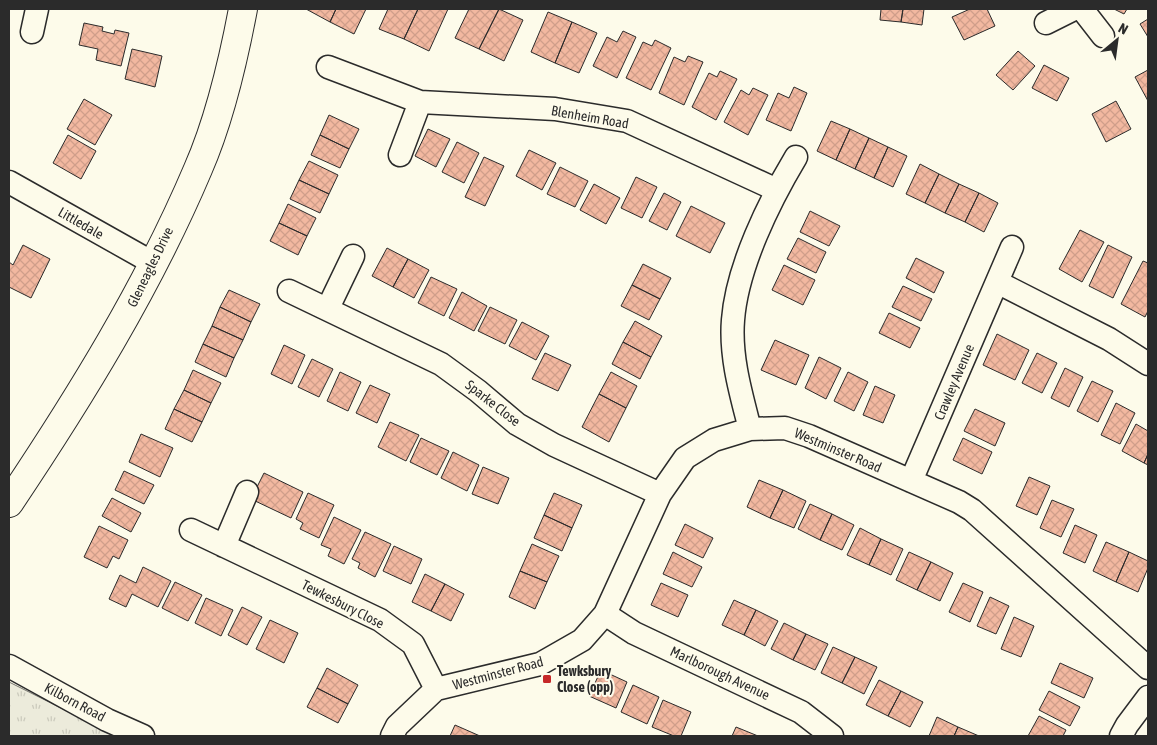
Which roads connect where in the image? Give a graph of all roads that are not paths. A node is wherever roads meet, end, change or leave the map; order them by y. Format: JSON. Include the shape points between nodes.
{"nodes":[{"id":1,"x":37,"y":9,"type":"edge"},
{"id":2,"x":243,"y":9,"type":"edge"},
{"id":3,"x":1074,"y":9,"type":"edge"},
{"id":4,"x":1082,"y":9,"type":"edge"},
{"id":5,"x":1046,"y":23,"type":"dead end"},
{"id":6,"x":32,"y":32,"type":"dead end"},
{"id":7,"x":1103,"y":36,"type":"dead end"},
{"id":8,"x":328,"y":67,"type":"dead end"},
{"id":9,"x":420,"y":102,"type":"junction"},
{"id":10,"x":400,"y":155,"type":"dead end"},
{"id":11,"x":796,"y":157,"type":"dead end"},
{"id":12,"x":9,"y":182,"type":"edge"},
{"id":13,"x":777,"y":190,"type":"junction"},
{"id":14,"x":1012,"y":247,"type":"dead end"},
{"id":15,"x":352,"y":256,"type":"dead end"},
{"id":16,"x":153,"y":263,"type":"junction"},
{"id":17,"x":997,"y":282,"type":"junction"},
{"id":18,"x":289,"y":291,"type":"dead end"},
{"id":19,"x":328,"y":308,"type":"junction"},
{"id":20,"x":1148,"y":364,"type":"edge"},
{"id":21,"x":750,"y":429,"type":"junction"},
{"id":22,"x":911,"y":481,"type":"junction"},
{"id":23,"x":246,"y":492,"type":"dead end"},
{"id":24,"x":660,"y":494,"type":"junction"},
{"id":25,"x":9,"y":503,"type":"edge"},
{"id":26,"x":191,"y":530,"type":"dead end"},
{"id":27,"x":224,"y":546,"type":"junction"},
{"id":28,"x":604,"y":614,"type":"junction"},
{"id":29,"x":9,"y":666,"type":"edge"},
{"id":30,"x":1148,"y":668,"type":"edge"},
{"id":31,"x":436,"y":689,"type":"junction"},
{"id":32,"x":1148,"y":697,"type":"edge"},
{"id":33,"x":143,"y":736,"type":"edge"},
{"id":34,"x":392,"y":736,"type":"edge"},
{"id":35,"x":832,"y":736,"type":"edge"},
{"id":36,"x":1121,"y":736,"type":"edge"}],
"edges":[{"from":1,"to":6,"type":"street"},
{"from":2,"to":16,"type":"street","name":"Gleneagles Drive","via":[[232,66],[198,168]]},
{"from":3,"to":5,"type":"street"},
{"from":4,"to":7,"type":"street"},
{"from":8,"to":9,"type":"street","name":"Blenheim Road"},
{"from":9,"to":10,"type":"street"},
{"from":9,"to":13,"type":"street","name":"Blenheim Road","via":[[554,109],[627,121]]},
{"from":11,"to":13,"type":"street"},
{"from":12,"to":16,"type":"street","name":"Littledale"},
{"from":13,"to":21,"type":"street","via":[[742,277],[733,320],[736,374]]},
{"from":14,"to":17,"type":"street","name":"Crawley Avenue"},
{"from":15,"to":19,"type":"street"},
{"from":16,"to":25,"type":"street","name":"Gleneagles Drive","via":[[121,325]]},
{"from":17,"to":20,"type":"street","via":[[1109,339]]},
{"from":17,"to":22,"type":"street","name":"Crawley Avenue"},
{"from":18,"to":19,"type":"street","name":"Sparke Close"},
{"from":19,"to":24,"type":"street","name":"Sparke Close","via":[[441,364],[525,428],[554,445]]},
{"from":21,"to":22,"type":"street","name":"Westminster Road","via":[[785,428]]},
{"from":21,"to":24,"type":"street","name":"Westminster Road","via":[[714,440],[685,458]]},
{"from":22,"to":30,"type":"street","name":"Westminster Road","via":[[972,510]]},
{"from":23,"to":27,"type":"street"},
{"from":24,"to":28,"type":"street","name":"Westminster Road"},
{"from":26,"to":27,"type":"street","name":"Tewkesbury Close"},
{"from":27,"to":31,"type":"street","name":"Tewkesbury Close","via":[[380,620],[413,644]]},
{"from":28,"to":31,"type":"street","name":"Westminster Road","via":[[582,640],[540,664]]},
{"from":28,"to":35,"type":"street","name":"Marlborough Avenue","via":[[634,632],[801,712]]},
{"from":29,"to":33,"type":"street","name":"Kilborn Road"},
{"from":31,"to":34,"type":"street","name":"Westminster Road","via":[[397,726]]},
{"from":32,"to":36,"type":"street"}]}
